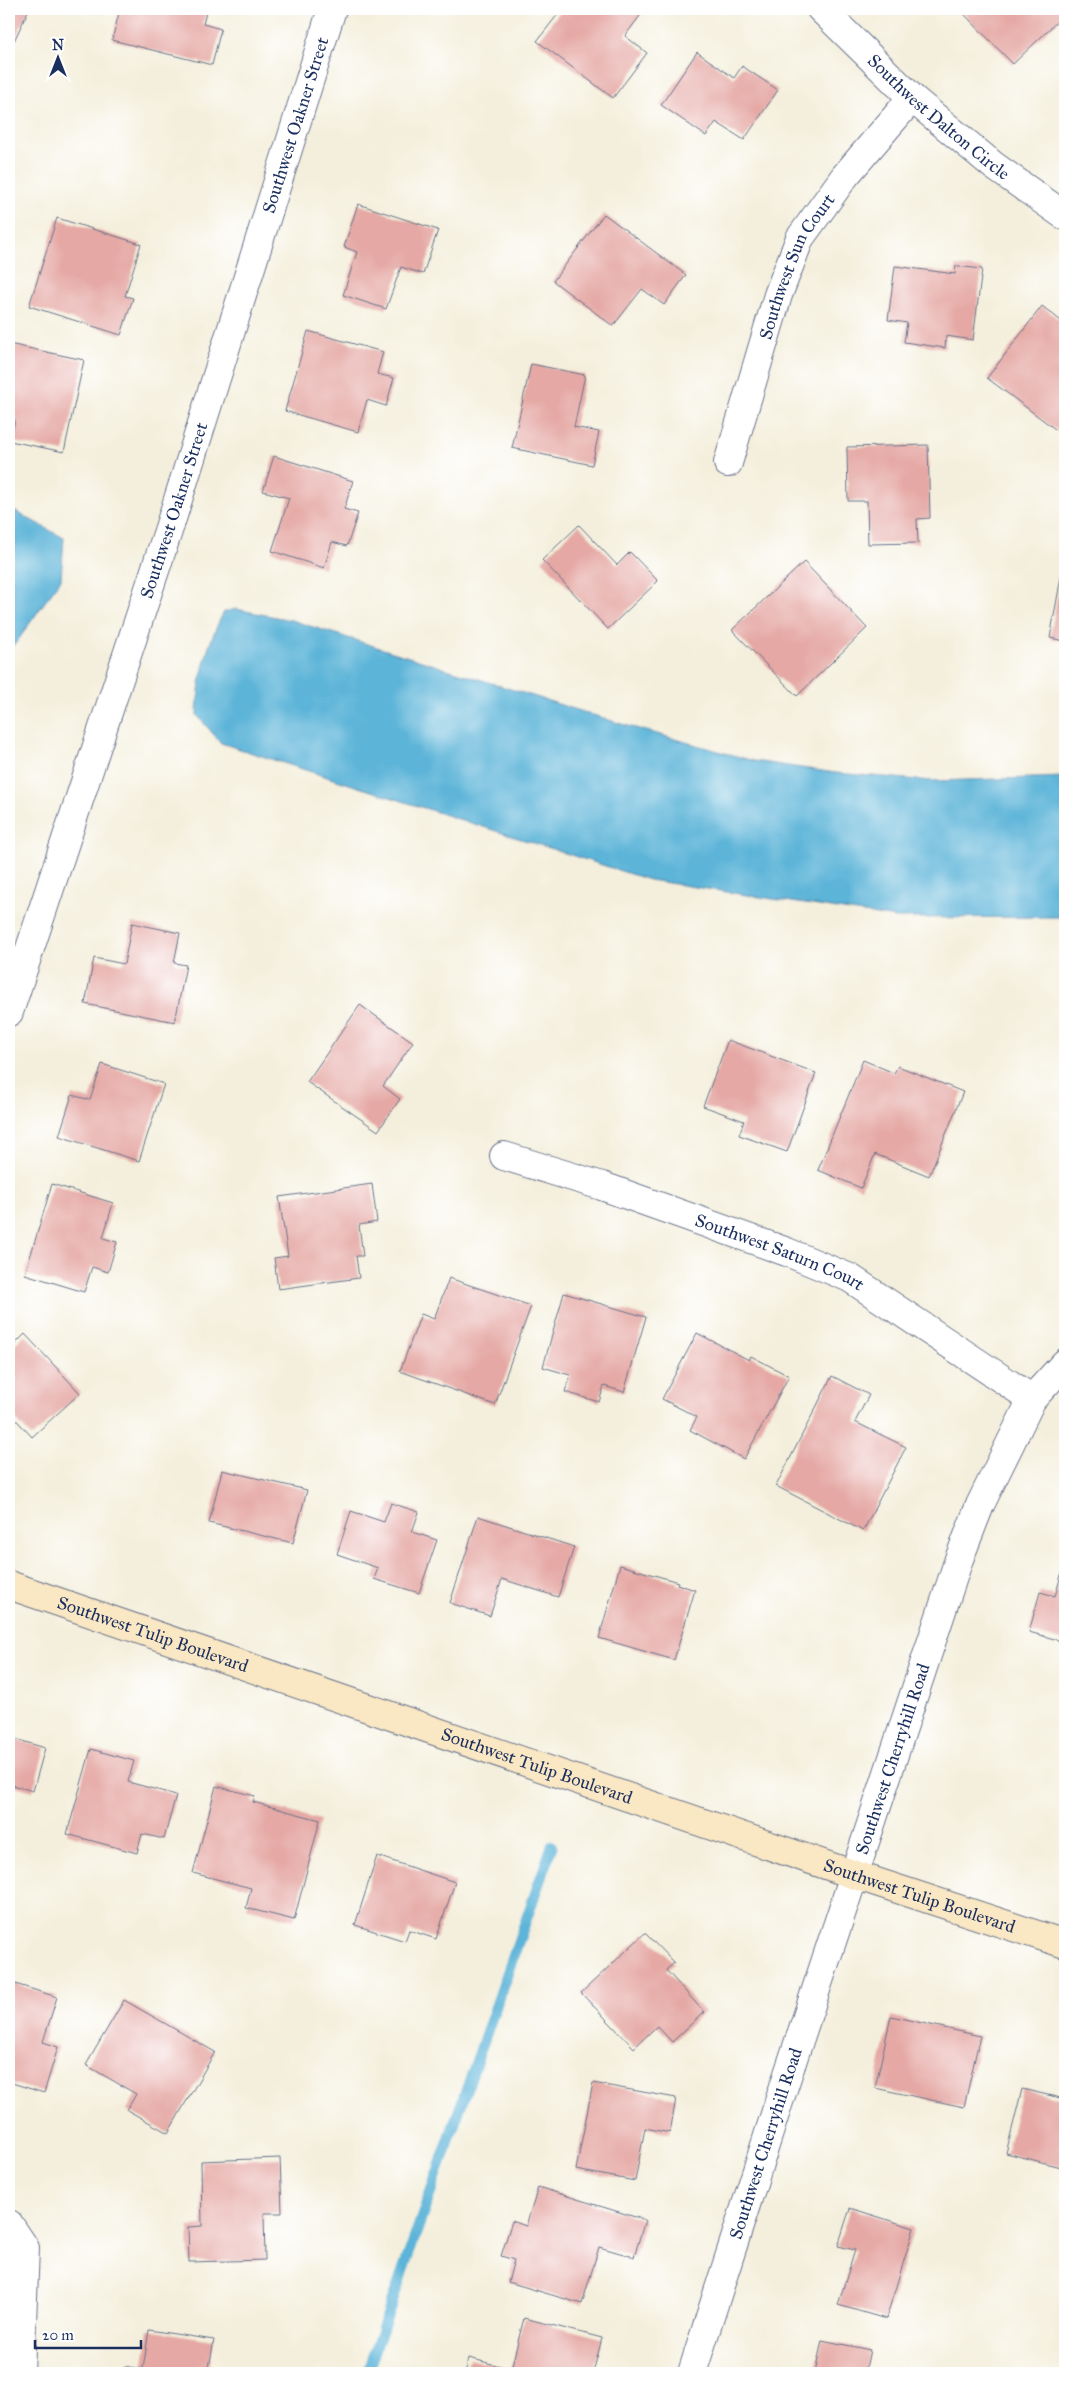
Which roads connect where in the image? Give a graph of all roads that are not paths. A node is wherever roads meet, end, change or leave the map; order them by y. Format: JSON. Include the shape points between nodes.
{"nodes":[{"id":1,"x":332,"y":9,"type":"edge"},
{"id":2,"x":821,"y":9,"type":"edge"},
{"id":3,"x":912,"y":98,"type":"junction"},
{"id":4,"x":1065,"y":216,"type":"edge"},
{"id":5,"x":728,"y":463,"type":"dead end"},
{"id":6,"x":9,"y":1012,"type":"edge"},
{"id":7,"x":504,"y":1156,"type":"dead end"},
{"id":8,"x":1065,"y":1362,"type":"edge"},
{"id":9,"x":1032,"y":1400,"type":"junction"},
{"id":10,"x":9,"y":1585,"type":"edge"},
{"id":11,"x":855,"y":1874,"type":"junction"},
{"id":12,"x":1065,"y":1944,"type":"edge"},
{"id":13,"x":9,"y":2224,"type":"edge"},
{"id":14,"x":20,"y":2373,"type":"edge"},
{"id":15,"x":692,"y":2373,"type":"edge"}],
"edges":[{"from":1,"to":6,"type":"street","name":"Southwest Oakner Street","via":[[170,525]]},
{"from":2,"to":3,"type":"street","name":"Southwest Dalton Circle"},
{"from":3,"to":4,"type":"street","name":"Southwest Dalton Circle","via":[[994,166]]},
{"from":3,"to":5,"type":"street","name":"Southwest Sun Court","via":[[845,176],[800,238],[778,294]]},
{"from":7,"to":9,"type":"street","name":"Southwest Saturn Court","via":[[611,1189],[850,1278]]},
{"from":8,"to":9,"type":"street","name":"Southwest Cherryhill Road"},
{"from":9,"to":11,"type":"street","name":"Southwest Cherryhill Road","via":[[980,1505],[959,1559]]},
{"from":10,"to":11,"type":"street","name":"Southwest Tulip Boulevard"},
{"from":11,"to":12,"type":"street","name":"Southwest Tulip Boulevard"},
{"from":11,"to":15,"type":"street","name":"Southwest Cherryhill Road","via":[[784,2083]]},
{"from":13,"to":14,"type":"street","via":[[25,2248]]}]}
